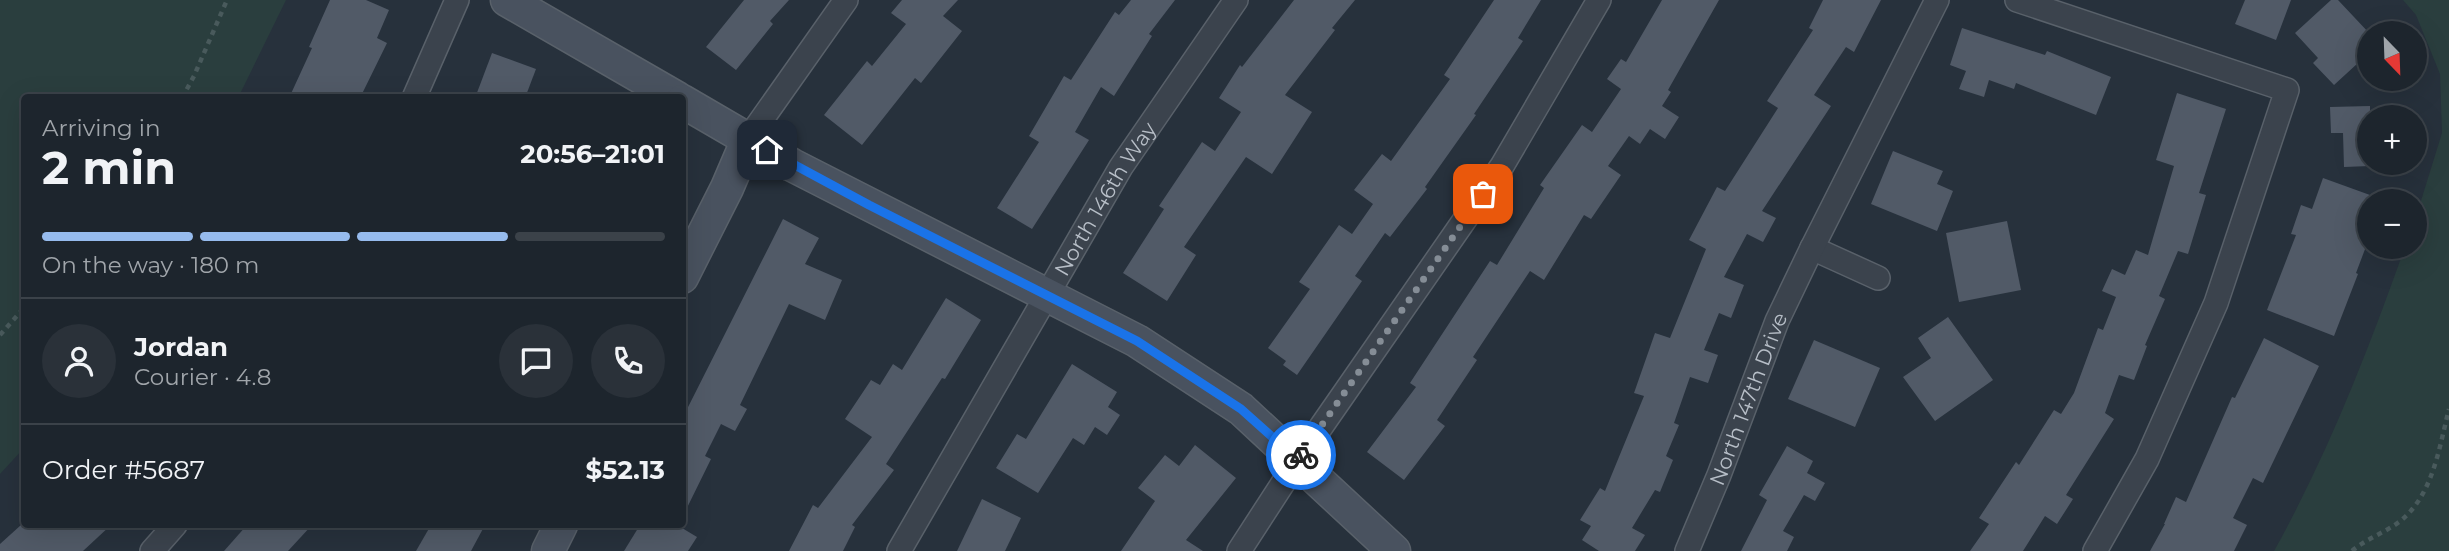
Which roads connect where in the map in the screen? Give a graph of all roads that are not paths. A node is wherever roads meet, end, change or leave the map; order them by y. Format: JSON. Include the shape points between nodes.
{"nodes":[{"id":1,"x":457,"y":0,"type":"edge"},
{"id":2,"x":507,"y":0,"type":"edge"},
{"id":3,"x":846,"y":0,"type":"edge"},
{"id":4,"x":1236,"y":0,"type":"edge"},
{"id":5,"x":1599,"y":0,"type":"edge"},
{"id":6,"x":1937,"y":0,"type":"edge"},
{"id":7,"x":2017,"y":0,"type":"edge"},
{"id":8,"x":416,"y":94,"type":"edge"},
{"id":9,"x":670,"y":94,"type":"edge"},
{"id":10,"x":686,"y":103,"type":"edge"},
{"id":11,"x":748,"y":139,"type":"junction"},
{"id":12,"x":1812,"y":248,"type":"junction"},
{"id":13,"x":686,"y":268,"type":"edge"},
{"id":14,"x":1878,"y":278,"type":"dead end"},
{"id":15,"x":1047,"y":294,"type":"junction"},
{"id":16,"x":1298,"y":460,"type":"junction"},
{"id":17,"x":172,"y":528,"type":"edge"},
{"id":18,"x":560,"y":528,"type":"edge"},
{"id":19,"x":152,"y":551,"type":"edge"},
{"id":20,"x":548,"y":551,"type":"edge"},
{"id":21,"x":899,"y":551,"type":"edge"},
{"id":22,"x":1239,"y":551,"type":"edge"},
{"id":23,"x":1394,"y":551,"type":"edge"},
{"id":24,"x":1687,"y":551,"type":"edge"},
{"id":25,"x":2095,"y":551,"type":"edge"}],
"edges":[{"from":1,"to":8,"type":"street"},
{"from":2,"to":9,"type":"street"},
{"from":3,"to":11,"type":"street"},
{"from":4,"to":15,"type":"street","name":"North 146th Way","via":[[1121,167]]},
{"from":5,"to":16,"type":"street","via":[[1503,166]]},
{"from":6,"to":12,"type":"street","name":"North 147th Drive"},
{"from":7,"to":25,"type":"street","via":[[2287,90],[2216,303],[2147,459]]},
{"from":10,"to":11,"type":"street"},
{"from":11,"to":13,"type":"street"},
{"from":11,"to":15,"type":"street"},
{"from":12,"to":14,"type":"street"},
{"from":12,"to":24,"type":"street","name":"North 147th Drive","via":[[1777,321]]},
{"from":15,"to":16,"type":"street","via":[[1137,341],[1241,409]]},
{"from":15,"to":21,"type":"street","name":"North 146th Way"},
{"from":16,"to":22,"type":"street"},
{"from":16,"to":23,"type":"street"},
{"from":17,"to":19,"type":"street"},
{"from":18,"to":20,"type":"street"}]}
